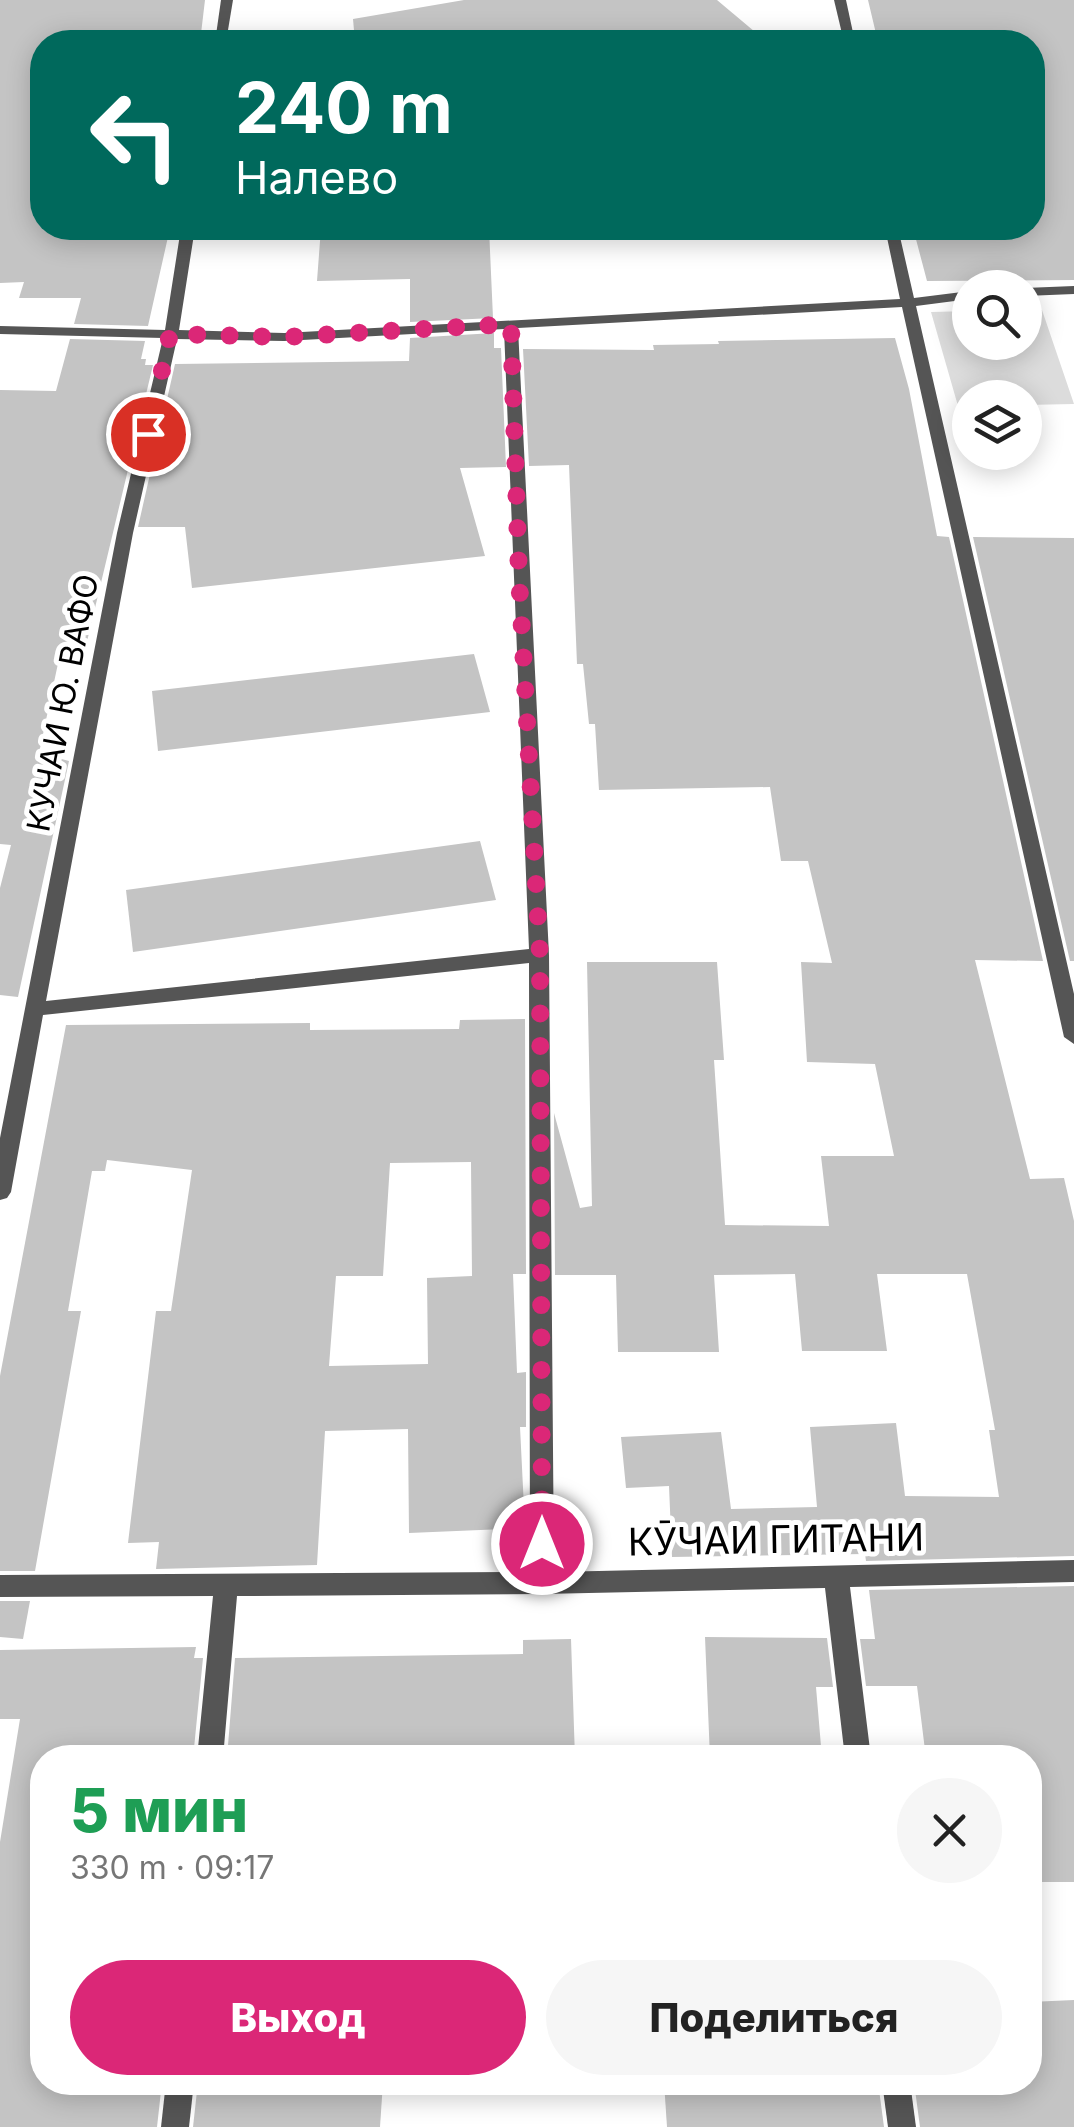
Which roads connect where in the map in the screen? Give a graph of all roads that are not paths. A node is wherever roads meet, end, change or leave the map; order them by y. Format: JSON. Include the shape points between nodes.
{"nodes":[{"id":1,"x":227,"y":0,"type":"edge"},
{"id":2,"x":840,"y":0,"type":"edge"},
{"id":3,"x":222,"y":30,"type":"edge"},
{"id":4,"x":847,"y":30,"type":"edge"},
{"id":5,"x":186,"y":240,"type":"edge"},
{"id":6,"x":894,"y":240,"type":"edge"},
{"id":7,"x":1074,"y":290,"type":"edge"},
{"id":8,"x":1042,"y":291,"type":"edge"},
{"id":9,"x":952,"y":297,"type":"edge"},
{"id":10,"x":908,"y":303,"type":"junction"},
{"id":11,"x":511,"y":324,"type":"junction"},
{"id":12,"x":0,"y":330,"type":"edge"},
{"id":13,"x":170,"y":334,"type":"junction"},
{"id":14,"x":540,"y":955,"type":"junction"},
{"id":15,"x":35,"y":1009,"type":"junction"},
{"id":16,"x":1074,"y":1037,"type":"edge"},
{"id":17,"x":0,"y":1192,"type":"edge"},
{"id":18,"x":1074,"y":1571,"type":"edge"},
{"id":19,"x":836,"y":1576,"type":"junction"},
{"id":20,"x":542,"y":1584,"type":"junction"},
{"id":21,"x":0,"y":1586,"type":"edge"},
{"id":22,"x":226,"y":1586,"type":"junction"},
{"id":23,"x":211,"y":1745,"type":"edge"},
{"id":24,"x":856,"y":1745,"type":"edge"},
{"id":25,"x":179,"y":2095,"type":"edge"},
{"id":26,"x":898,"y":2095,"type":"edge"},
{"id":27,"x":176,"y":2127,"type":"edge"},
{"id":28,"x":902,"y":2127,"type":"edge"}],
"edges":[{"from":1,"to":3,"type":"street"},
{"from":2,"to":4,"type":"street"},
{"from":5,"to":13,"type":"street","name":"КУЧАИ Ю. ВАФО"},
{"from":6,"to":10,"type":"street"},
{"from":7,"to":8,"type":"street"},
{"from":9,"to":10,"type":"street"},
{"from":10,"to":11,"type":"street"},
{"from":10,"to":16,"type":"street"},
{"from":11,"to":13,"type":"street","via":[[284,337]]},
{"from":11,"to":14,"type":"street"},
{"from":12,"to":13,"type":"street"},
{"from":13,"to":15,"type":"street","name":"КУЧАИ Ю. ВАФО"},
{"from":14,"to":15,"type":"street"},
{"from":14,"to":20,"type":"street"},
{"from":15,"to":17,"type":"street","name":"КУЧАИ Ю. ВАФО"},
{"from":18,"to":19,"type":"street","name":"КӮЧАИ ГИТАНИ"},
{"from":19,"to":20,"type":"street","name":"КӮЧАИ ГИТАНИ"},
{"from":19,"to":24,"type":"street"},
{"from":20,"to":22,"type":"street","name":"КӮЧАИ ГИТАНИ"},
{"from":21,"to":22,"type":"street","name":"КӮЧАИ ГИТАНИ"},
{"from":22,"to":23,"type":"street"},
{"from":25,"to":27,"type":"street"},
{"from":26,"to":28,"type":"street"}]}
